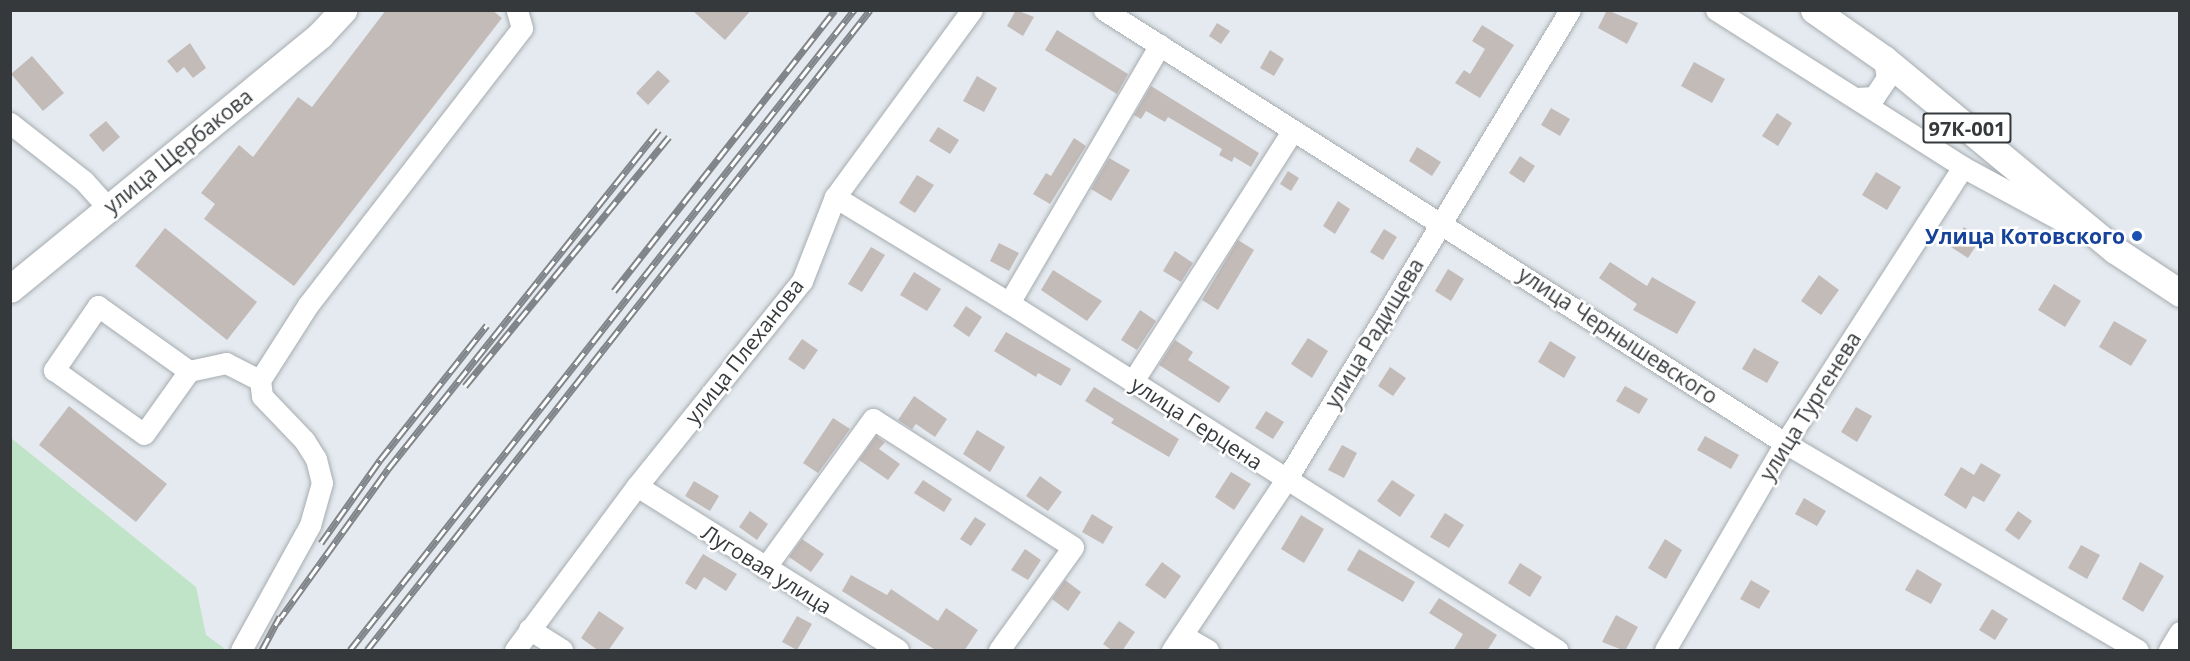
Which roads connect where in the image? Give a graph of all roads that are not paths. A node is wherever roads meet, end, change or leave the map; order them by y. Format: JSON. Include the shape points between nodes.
{"nodes":[{"id":1,"x":517,"y":10,"type":"edge"},
{"id":2,"x":972,"y":10,"type":"edge"},
{"id":3,"x":1104,"y":10,"type":"edge"},
{"id":4,"x":1570,"y":10,"type":"edge"},
{"id":5,"x":1716,"y":10,"type":"edge"},
{"id":6,"x":1814,"y":10,"type":"edge"},
{"id":7,"x":338,"y":12,"type":"edge"},
{"id":8,"x":1160,"y":45,"type":"junction"},
{"id":9,"x":1884,"y":59,"type":"junction"},
{"id":10,"x":1857,"y":98,"type":"junction"},
{"id":11,"x":10,"y":123,"type":"edge"},
{"id":12,"x":1292,"y":131,"type":"junction"},
{"id":13,"x":1963,"y":167,"type":"junction"},
{"id":14,"x":836,"y":197,"type":"junction"},
{"id":15,"x":108,"y":208,"type":"junction"},
{"id":16,"x":1441,"y":222,"type":"junction"},
{"id":17,"x":2115,"y":250,"type":"junction"},
{"id":18,"x":10,"y":289,"type":"edge"},
{"id":19,"x":2180,"y":293,"type":"edge"},
{"id":20,"x":1009,"y":303,"type":"junction"},
{"id":21,"x":189,"y":371,"type":"junction"},
{"id":22,"x":260,"y":380,"type":"junction"},
{"id":23,"x":1133,"y":381,"type":"junction"},
{"id":24,"x":1785,"y":443,"type":"junction"},
{"id":25,"x":1286,"y":480,"type":"junction"},
{"id":26,"x":637,"y":486,"type":"junction"},
{"id":27,"x":765,"y":568,"type":"junction"},
{"id":28,"x":529,"y":629,"type":"junction"},
{"id":29,"x":2180,"y":632,"type":"edge"},
{"id":30,"x":1177,"y":643,"type":"edge"},
{"id":31,"x":241,"y":651,"type":"edge"},
{"id":32,"x":515,"y":651,"type":"edge"},
{"id":33,"x":562,"y":651,"type":"edge"},
{"id":34,"x":898,"y":651,"type":"edge"},
{"id":35,"x":999,"y":651,"type":"edge"},
{"id":36,"x":1208,"y":651,"type":"edge"},
{"id":37,"x":1557,"y":651,"type":"edge"},
{"id":38,"x":1665,"y":651,"type":"edge"},
{"id":39,"x":2138,"y":651,"type":"edge"},
{"id":40,"x":2169,"y":651,"type":"edge"}],
"edges":[{"from":1,"to":22,"type":"street","via":[[522,28],[308,305]]},
{"from":2,"to":14,"type":"street","name":"улица Плеханова"},
{"from":3,"to":8,"type":"street","name":"улица Чернышевского"},
{"from":4,"to":16,"type":"street","name":"улица Радищева"},
{"from":5,"to":10,"type":"street"},
{"from":6,"to":9,"type":"main road","number":"97К-001"},
{"from":7,"to":15,"type":"main road","name":"улица Щербакова"},
{"from":8,"to":12,"type":"street","name":"улица Чернышевского"},
{"from":8,"to":20,"type":"street"},
{"from":9,"to":10,"type":"street","via":[[1887,78],[1874,97]]},
{"from":9,"to":17,"type":"main road","number":"97К-001"},
{"from":10,"to":13,"type":"street"},
{"from":11,"to":15,"type":"street","via":[[84,181]]},
{"from":12,"to":16,"type":"street","name":"улица Чернышевского"},
{"from":12,"to":23,"type":"street"},
{"from":13,"to":17,"type":"street"},
{"from":13,"to":24,"type":"street","name":"улица Тургенева"},
{"from":14,"to":20,"type":"street","name":"улица Герцена"},
{"from":14,"to":26,"type":"street","name":"улица Плеханова","via":[[802,281]]},
{"from":15,"to":18,"type":"main road","name":"улица Щербакова"},
{"from":16,"to":24,"type":"street","name":"улица Чернышевского"},
{"from":16,"to":25,"type":"street","name":"улица Радищева"},
{"from":17,"to":19,"type":"main road","number":"97К-001"},
{"from":20,"to":23,"type":"street","name":"улица Герцена"},
{"from":21,"to":21,"type":"street","via":[[144,434],[54,369],[98,306]]},
{"from":21,"to":22,"type":"street","via":[[226,363]]},
{"from":22,"to":31,"type":"street","via":[[262,396],[304,440],[316,459],[322,483],[310,525]]},
{"from":23,"to":25,"type":"street","name":"улица Герцена"},
{"from":24,"to":38,"type":"street","name":"улица Тургенева"},
{"from":24,"to":39,"type":"street","name":"улица Чернышевского"},
{"from":25,"to":30,"type":"street","name":"улица Радищева"},
{"from":25,"to":37,"type":"street","name":"улица Герцена"},
{"from":26,"to":27,"type":"street","name":"Луговая улица"},
{"from":26,"to":28,"type":"street","name":"улица Плеханова"},
{"from":27,"to":34,"type":"street","name":"Луговая улица"},
{"from":27,"to":35,"type":"street","via":[[873,419],[1073,547]]},
{"from":28,"to":32,"type":"street","name":"улица Плеханова"},
{"from":28,"to":33,"type":"street"},
{"from":29,"to":40,"type":"street"},
{"from":30,"to":36,"type":"street"}]}
